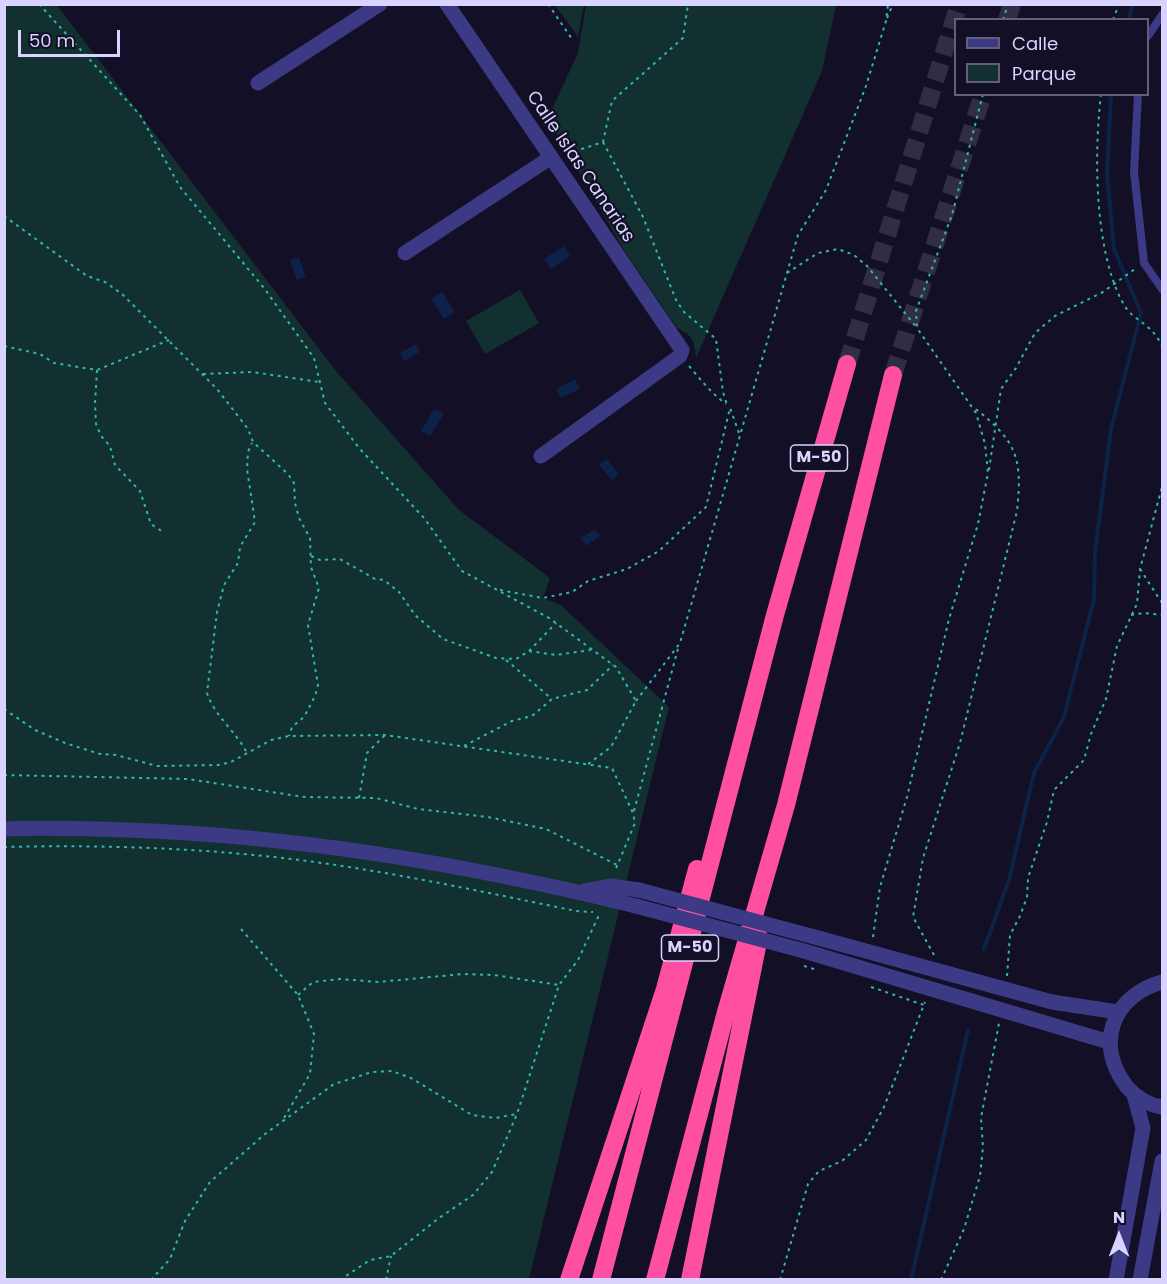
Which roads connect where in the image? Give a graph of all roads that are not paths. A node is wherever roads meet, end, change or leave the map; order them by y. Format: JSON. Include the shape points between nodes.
{"nodes":[{"id":1,"x":380,"y":4,"type":"edge"},
{"id":2,"x":447,"y":4,"type":"edge"},
{"id":3,"x":1162,"y":15,"type":"edge"},
{"id":4,"x":1149,"y":34,"type":"edge"},
{"id":5,"x":258,"y":83,"type":"dead end"},
{"id":6,"x":1138,"y":96,"type":"edge"},
{"id":7,"x":550,"y":158,"type":"junction"},
{"id":8,"x":405,"y":253,"type":"dead end"},
{"id":9,"x":1162,"y":289,"type":"edge"},
{"id":10,"x":847,"y":364,"type":"tunnel mouth"},
{"id":11,"x":893,"y":375,"type":"tunnel mouth"},
{"id":12,"x":541,"y":456,"type":"dead end"},
{"id":13,"x":775,"y":615,"type":"junction"},
{"id":14,"x":786,"y":805,"type":"junction"},
{"id":15,"x":4,"y":829,"type":"edge"},
{"id":16,"x":580,"y":891,"type":"junction"},
{"id":17,"x":1162,"y":982,"type":"edge"},
{"id":18,"x":1118,"y":1012,"type":"junction"},
{"id":19,"x":1109,"y":1041,"type":"junction"},
{"id":20,"x":1134,"y":1095,"type":"junction"},
{"id":21,"x":1162,"y":1107,"type":"edge"},
{"id":22,"x":1162,"y":1161,"type":"edge"},
{"id":23,"x":570,"y":1280,"type":"edge"},
{"id":24,"x":601,"y":1280,"type":"edge"},
{"id":25,"x":656,"y":1280,"type":"edge"},
{"id":26,"x":690,"y":1280,"type":"edge"},
{"id":27,"x":1116,"y":1280,"type":"edge"},
{"id":28,"x":1140,"y":1280,"type":"edge"}],
"edges":[{"from":1,"to":5,"type":"street"},
{"from":2,"to":7,"type":"street","name":"Calle Islas Canarias"},
{"from":3,"to":4,"type":"lane"},
{"from":6,"to":9,"type":"lane","via":[[1134,172],[1144,263]]},
{"from":7,"to":8,"type":"street"},
{"from":7,"to":12,"type":"street","name":"Calle Islas Canarias","via":[[682,350],[680,356]]},
{"from":10,"to":13,"type":"highway","number":"M-50"},
{"from":11,"to":14,"type":"highway","number":"M-50"},
{"from":13,"to":23,"type":"highway","via":[[744,698],[665,989]]},
{"from":13,"to":24,"type":"highway","number":"M-50"},
{"from":14,"to":25,"type":"highway","number":"M-50","via":[[726,1012]]},
{"from":14,"to":26,"type":"highway"},
{"from":15,"to":16,"type":"street","via":[[164,831],[258,838],[370,852]]},
{"from":16,"to":18,"type":"street","bridge":true,"via":[[610,886],[639,890],[1052,1002]]},
{"from":16,"to":19,"type":"street","bridge":true,"via":[[804,951]]},
{"from":17,"to":18,"type":"street","via":[[1130,997]]},
{"from":18,"to":19,"type":"street"},
{"from":19,"to":20,"type":"street","via":[[1115,1071]]},
{"from":20,"to":21,"type":"street"},
{"from":20,"to":27,"type":"street","via":[[1143,1128]]},
{"from":22,"to":28,"type":"street"}]}
